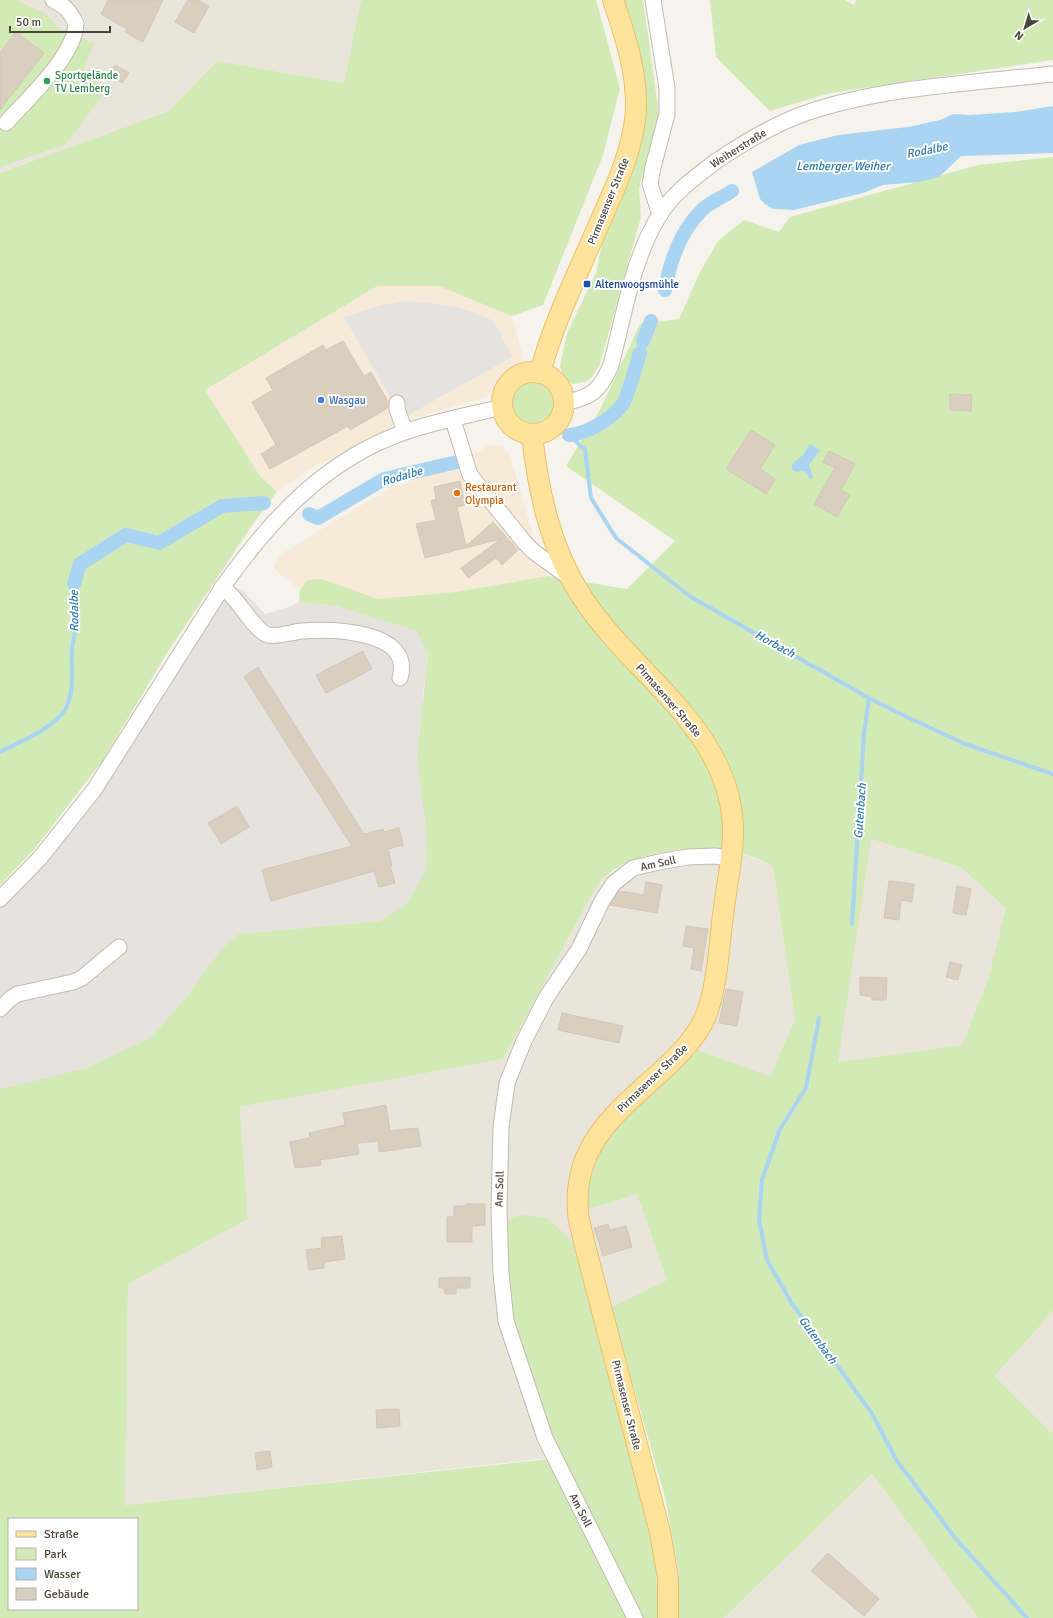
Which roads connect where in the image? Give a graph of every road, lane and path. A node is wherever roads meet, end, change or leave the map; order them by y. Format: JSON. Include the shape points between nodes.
{"nodes":[{"id":1,"x":53,"y":0,"type":"edge"},
{"id":2,"x":613,"y":0,"type":"edge"},
{"id":3,"x":653,"y":0,"type":"edge"},
{"id":4,"x":1053,"y":74,"type":"edge"},
{"id":5,"x":6,"y":123,"type":"dead end"},
{"id":6,"x":660,"y":215,"type":"junction"},
{"id":7,"x":540,"y":373,"type":"junction"},
{"id":8,"x":564,"y":402,"type":"junction"},
{"id":9,"x":397,"y":403,"type":"dead end"},
{"id":10,"x":502,"y":407,"type":"junction"},
{"id":11,"x":453,"y":420,"type":"junction"},
{"id":12,"x":405,"y":432,"type":"junction"},
{"id":13,"x":532,"y":434,"type":"junction"},
{"id":14,"x":570,"y":578,"type":"junction"},
{"id":15,"x":222,"y":587,"type":"junction"},
{"id":16,"x":400,"y":678,"type":"dead end"},
{"id":17,"x":730,"y":858,"type":"junction"},
{"id":18,"x":0,"y":899,"type":"edge"},
{"id":19,"x":119,"y":947,"type":"dead end"},
{"id":20,"x":0,"y":1009,"type":"edge"},
{"id":21,"x":635,"y":1618,"type":"edge"},
{"id":22,"x":668,"y":1618,"type":"edge"}],
"edges":[{"from":1,"to":5,"type":"street","via":[[71,12],[76,24],[70,47],[57,66]]},
{"from":2,"to":7,"type":"main road","name":"Pirmasenser Straße","via":[[628,45],[633,70],[636,108],[634,126],[614,192],[554,327]]},
{"from":3,"to":6,"type":"street","via":[[667,88],[668,114],[650,184]]},
{"from":4,"to":6,"type":"street","name":"Weiherstraße","via":[[851,100],[805,113],[771,128],[696,176],[669,202]]},
{"from":6,"to":8,"type":"street","name":"Weiherstraße","via":[[637,262],[611,365],[605,379],[597,390],[588,396],[577,401]]},
{"from":7,"to":8,"type":"main road","via":[[554,380],[561,390]]},
{"from":7,"to":10,"type":"main road","via":[[523,374],[509,383],[502,398]]},
{"from":8,"to":13,"type":"main road","via":[[559,421],[552,428]]},
{"from":9,"to":12,"type":"street"},
{"from":10,"to":11,"type":"street"},
{"from":10,"to":13,"type":"main road","via":[[504,416],[516,429]]},
{"from":11,"to":12,"type":"street"},
{"from":11,"to":14,"type":"street","name":"Pirmasenser Straße","via":[[470,475],[525,543]]},
{"from":12,"to":15,"type":"street","via":[[358,453],[306,489],[258,540]]},
{"from":13,"to":14,"type":"main road","name":"Pirmasenser Straße","via":[[543,507]]},
{"from":14,"to":17,"type":"main road","name":"Pirmasenser Straße","via":[[584,601],[603,624],[705,741],[721,772],[729,796],[733,832]]},
{"from":15,"to":16,"type":"street","via":[[231,592],[259,629],[268,635],[310,631],[347,633],[386,642],[401,661],[403,667]]},
{"from":15,"to":18,"type":"street","via":[[94,790],[40,858]]},
{"from":17,"to":21,"type":"street","name":"Am Soll","via":[[687,857],[646,865],[633,868],[613,884],[579,949],[546,998],[524,1041],[507,1082],[501,1127],[499,1209],[506,1321],[545,1438]]},
{"from":17,"to":22,"type":"main road","name":"Pirmasenser Straße","via":[[714,980],[704,1020],[695,1035],[669,1065],[604,1126],[586,1154],[579,1172],[577,1189],[578,1212],[584,1242],[660,1532],[668,1578]]},
{"from":19,"to":20,"type":"street","via":[[82,978],[18,994]]}]}
